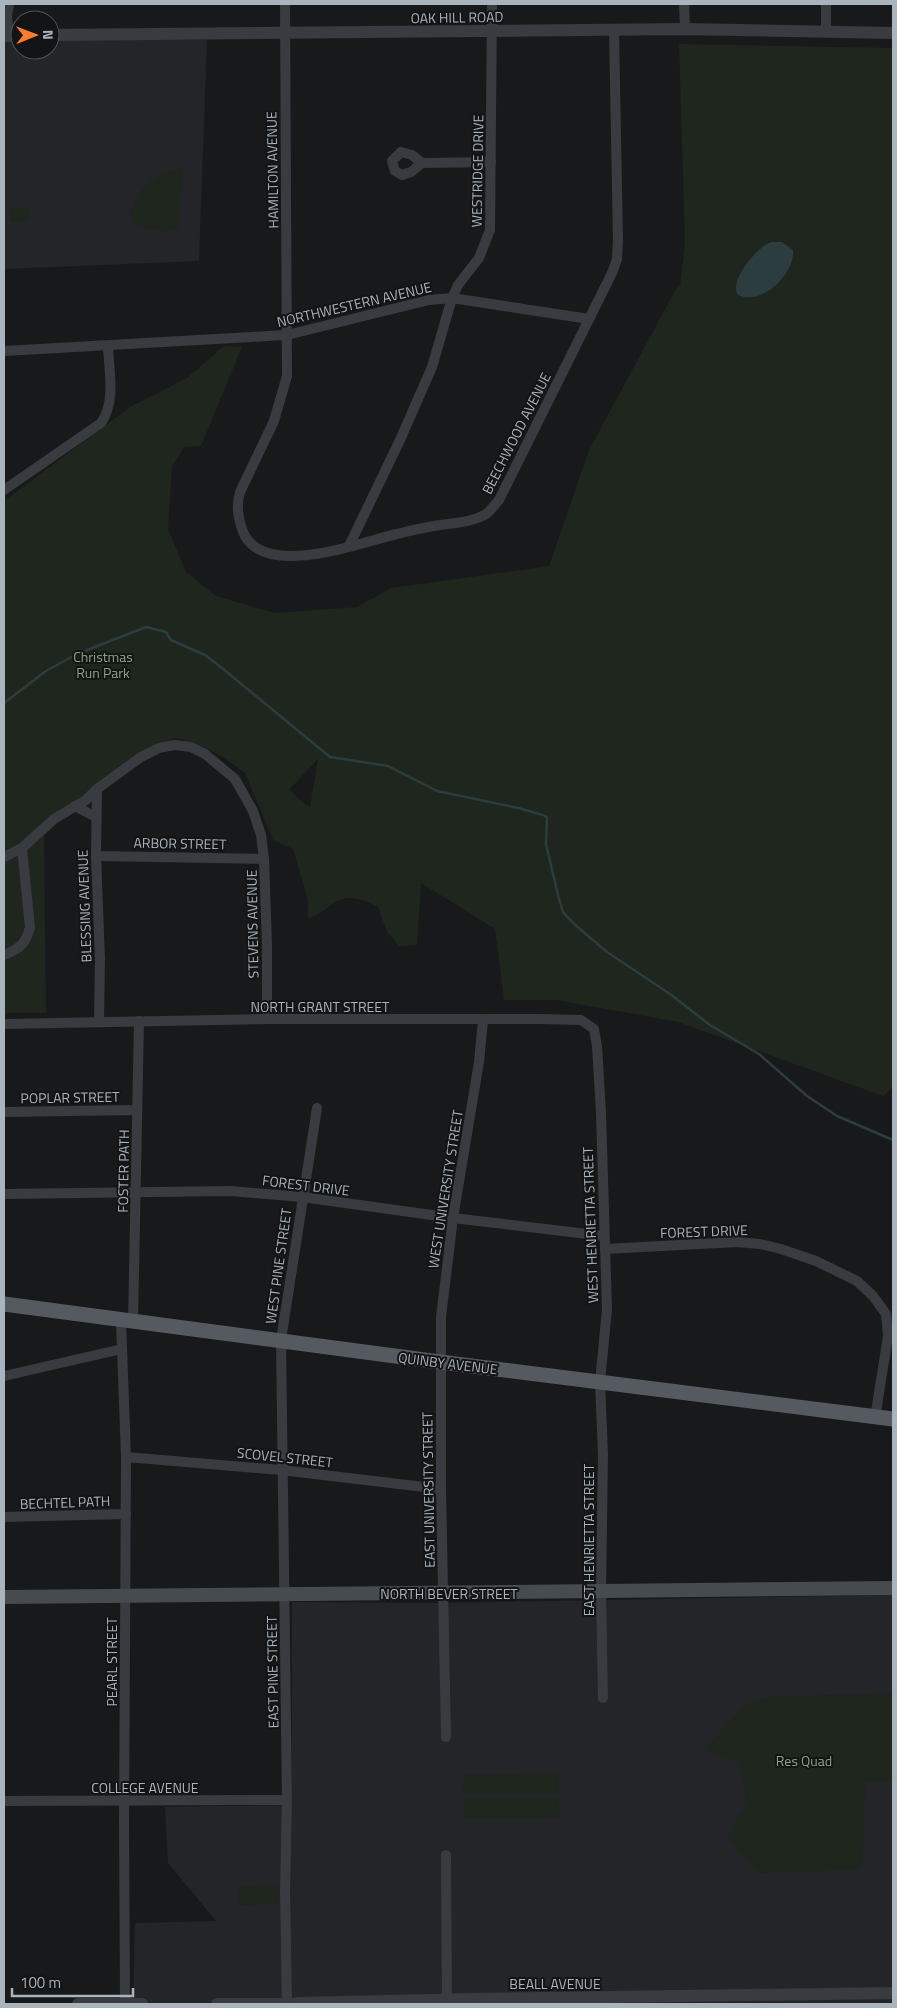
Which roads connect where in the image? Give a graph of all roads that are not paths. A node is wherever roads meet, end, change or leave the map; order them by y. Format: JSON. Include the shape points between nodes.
{"nodes":[{"id":1,"x":9,"y":4,"type":"edge"},
{"id":2,"x":285,"y":4,"type":"edge"},
{"id":3,"x":492,"y":4,"type":"edge"},
{"id":4,"x":684,"y":4,"type":"edge"},
{"id":5,"x":826,"y":4,"type":"edge"},
{"id":6,"x":685,"y":29,"type":"junction"},
{"id":7,"x":10,"y":31,"type":"edge"},
{"id":8,"x":492,"y":31,"type":"junction"},
{"id":9,"x":614,"y":31,"type":"junction"},
{"id":10,"x":826,"y":31,"type":"junction"},
{"id":11,"x":893,"y":33,"type":"edge"},
{"id":12,"x":285,"y":34,"type":"junction"},
{"id":13,"x":60,"y":35,"type":"edge"},
{"id":14,"x":491,"y":162,"type":"junction"},
{"id":15,"x":422,"y":163,"type":"dead end"},
{"id":16,"x":452,"y":298,"type":"junction"},
{"id":17,"x":589,"y":319,"type":"junction"},
{"id":18,"x":287,"y":335,"type":"junction"},
{"id":19,"x":108,"y":346,"type":"junction"},
{"id":20,"x":4,"y":352,"type":"edge"},
{"id":21,"x":4,"y":490,"type":"edge"},
{"id":22,"x":349,"y":546,"type":"junction"},
{"id":23,"x":97,"y":789,"type":"junction"},
{"id":24,"x":75,"y":806,"type":"junction"},
{"id":25,"x":96,"y":817,"type":"junction"},
{"id":26,"x":22,"y":848,"type":"junction"},
{"id":27,"x":96,"y":856,"type":"junction"},
{"id":28,"x":4,"y":857,"type":"edge"},
{"id":29,"x":264,"y":858,"type":"junction"},
{"id":30,"x":4,"y":955,"type":"edge"},
{"id":31,"x":267,"y":1020,"type":"junction"},
{"id":32,"x":483,"y":1020,"type":"junction"},
{"id":33,"x":139,"y":1021,"type":"junction"},
{"id":34,"x":99,"y":1022,"type":"junction"},
{"id":35,"x":4,"y":1024,"type":"edge"},
{"id":36,"x":598,"y":1068,"type":"joint"},
{"id":37,"x":317,"y":1108,"type":"dead end"},
{"id":38,"x":137,"y":1110,"type":"junction"},
{"id":39,"x":4,"y":1112,"type":"edge"},
{"id":40,"x":137,"y":1192,"type":"junction"},
{"id":41,"x":4,"y":1194,"type":"edge"},
{"id":42,"x":302,"y":1197,"type":"junction"},
{"id":43,"x":454,"y":1218,"type":"junction"},
{"id":44,"x":604,"y":1236,"type":"junction"},
{"id":45,"x":605,"y":1248,"type":"junction"},
{"id":46,"x":4,"y":1304,"type":"edge"},
{"id":47,"x":127,"y":1321,"type":"junction"},
{"id":48,"x":281,"y":1340,"type":"junction"},
{"id":49,"x":122,"y":1349,"type":"junction"},
{"id":50,"x":440,"y":1362,"type":"junction"},
{"id":51,"x":4,"y":1376,"type":"edge"},
{"id":52,"x":600,"y":1382,"type":"junction"},
{"id":53,"x":875,"y":1418,"type":"junction"},
{"id":54,"x":893,"y":1419,"type":"edge"},
{"id":55,"x":126,"y":1457,"type":"junction"},
{"id":56,"x":281,"y":1470,"type":"junction"},
{"id":57,"x":441,"y":1489,"type":"junction"},
{"id":58,"x":126,"y":1514,"type":"junction"},
{"id":59,"x":4,"y":1517,"type":"edge"},
{"id":60,"x":893,"y":1588,"type":"edge"},
{"id":61,"x":601,"y":1592,"type":"junction"},
{"id":62,"x":443,"y":1593,"type":"junction"},
{"id":63,"x":284,"y":1594,"type":"junction"},
{"id":64,"x":125,"y":1596,"type":"junction"},
{"id":65,"x":4,"y":1597,"type":"edge"},
{"id":66,"x":602,"y":1698,"type":"dead end"},
{"id":67,"x":446,"y":1737,"type":"dead end"},
{"id":68,"x":287,"y":1800,"type":"junction"},
{"id":69,"x":4,"y":1801,"type":"edge"},
{"id":70,"x":124,"y":1801,"type":"junction"},
{"id":71,"x":446,"y":1856,"type":"dead end"},
{"id":72,"x":893,"y":1993,"type":"edge"},
{"id":73,"x":447,"y":2002,"type":"edge"},
{"id":74,"x":292,"y":2003,"type":"edge"},
{"id":75,"x":78,"y":2004,"type":"edge"},
{"id":76,"x":125,"y":2004,"type":"edge"},
{"id":77,"x":142,"y":2004,"type":"edge"},
{"id":78,"x":217,"y":2004,"type":"edge"}],
"edges":[{"from":1,"to":7,"type":"street"},
{"from":2,"to":12,"type":"street","name":"HAMILTON AVENUE"},
{"from":3,"to":8,"type":"street","name":"WESTRIDGE DRIVE"},
{"from":4,"to":6,"type":"street"},
{"from":5,"to":10,"type":"street"},
{"from":6,"to":9,"type":"street","name":"OAK HILL ROAD"},
{"from":6,"to":10,"type":"street","name":"OAK HILL ROAD"},
{"from":8,"to":9,"type":"street","name":"OAK HILL ROAD"},
{"from":8,"to":12,"type":"street","name":"OAK HILL ROAD"},
{"from":8,"to":14,"type":"street","name":"WESTRIDGE DRIVE"},
{"from":9,"to":17,"type":"street","name":"BEECHWOOD AVENUE","via":[[617,259]]},
{"from":10,"to":11,"type":"street","name":"OAK HILL ROAD"},
{"from":12,"to":13,"type":"street","name":"OAK HILL ROAD"},
{"from":12,"to":18,"type":"street","name":"HAMILTON AVENUE"},
{"from":14,"to":15,"type":"street"},
{"from":14,"to":16,"type":"street","name":"WESTRIDGE DRIVE","via":[[490,230],[479,258]]},
{"from":16,"to":17,"type":"street","name":"NORTHWESTERN AVENUE"},
{"from":16,"to":18,"type":"street","name":"NORTHWESTERN AVENUE","via":[[429,300]]},
{"from":16,"to":22,"type":"street","name":"WESTRIDGE DRIVE","via":[[432,367]]},
{"from":17,"to":22,"type":"street","name":"BEECHWOOD AVENUE","via":[[499,500],[486,514]]},
{"from":18,"to":19,"type":"street","name":"NORTHWESTERN AVENUE"},
{"from":18,"to":22,"type":"street","name":"BEECHWOOD AVENUE","via":[[287,376],[281,400],[237,500],[239,518],[249,541],[273,555],[308,555]]},
{"from":19,"to":20,"type":"street","name":"NORTHWESTERN AVENUE"},
{"from":19,"to":21,"type":"street","via":[[108,414],[101,423]]},
{"from":23,"to":24,"type":"street","name":"STEVENS AVENUE"},
{"from":23,"to":25,"type":"street","name":"BLESSING AVENUE"},
{"from":23,"to":29,"type":"street","name":"STEVENS AVENUE","via":[[159,748],[191,747],[216,761],[235,779],[253,811]]},
{"from":24,"to":25,"type":"street"},
{"from":24,"to":26,"type":"street","name":"STEVENS AVENUE"},
{"from":25,"to":27,"type":"street","name":"BLESSING AVENUE"},
{"from":26,"to":28,"type":"street","name":"STEVENS AVENUE"},
{"from":26,"to":30,"type":"street","via":[[30,927],[23,945]]},
{"from":27,"to":29,"type":"street","name":"ARBOR STREET"},
{"from":27,"to":34,"type":"street","name":"BLESSING AVENUE"},
{"from":29,"to":31,"type":"street","name":"STEVENS AVENUE"},
{"from":31,"to":32,"type":"street","name":"NORTH GRANT STREET"},
{"from":31,"to":33,"type":"street","name":"NORTH GRANT STREET"},
{"from":32,"to":36,"type":"street","name":"NORTH GRANT STREET","via":[[581,1020],[596,1034]]},
{"from":32,"to":43,"type":"street","name":"WEST UNIVERSITY STREET"},
{"from":33,"to":34,"type":"street","name":"NORTH GRANT STREET"},
{"from":33,"to":38,"type":"street","name":"FOSTER PATH"},
{"from":34,"to":35,"type":"street","name":"NORTH GRANT STREET"},
{"from":36,"to":44,"type":"street","name":"WEST HENRIETTA STREET"},
{"from":37,"to":42,"type":"street","name":"WEST PINE STREET"},
{"from":38,"to":39,"type":"street","name":"POPLAR STREET"},
{"from":38,"to":40,"type":"street","name":"FOSTER PATH"},
{"from":40,"to":41,"type":"street","name":"FOREST DRIVE"},
{"from":40,"to":42,"type":"street","name":"FOREST DRIVE","via":[[230,1191]]},
{"from":40,"to":47,"type":"street","name":"FOSTER PATH"},
{"from":42,"to":43,"type":"street","name":"FOREST DRIVE"},
{"from":42,"to":48,"type":"street","name":"WEST PINE STREET"},
{"from":43,"to":44,"type":"street","name":"FOREST DRIVE"},
{"from":43,"to":50,"type":"street","name":"WEST UNIVERSITY STREET","via":[[441,1317]]},
{"from":44,"to":45,"type":"street","name":"WEST HENRIETTA STREET"},
{"from":45,"to":52,"type":"street","name":"WEST HENRIETTA STREET","via":[[607,1309]]},
{"from":45,"to":53,"type":"street","name":"FOREST DRIVE","via":[[737,1242],[760,1244],[816,1261],[856,1281],[874,1296],[886,1314],[888,1336]]},
{"from":46,"to":47,"type":"main road","name":"QUINBY AVENUE"},
{"from":47,"to":48,"type":"main road","name":"QUINBY AVENUE"},
{"from":47,"to":49,"type":"street","name":"PEARL STREET"},
{"from":48,"to":50,"type":"main road","name":"QUINBY AVENUE"},
{"from":48,"to":56,"type":"street","name":"EAST PINE STREET"},
{"from":49,"to":51,"type":"street"},
{"from":49,"to":55,"type":"street","name":"PEARL STREET"},
{"from":50,"to":52,"type":"main road","name":"QUINBY AVENUE"},
{"from":50,"to":57,"type":"street","name":"EAST UNIVERSITY STREET"},
{"from":52,"to":53,"type":"main road","name":"QUINBY AVENUE"},
{"from":52,"to":61,"type":"street","name":"EAST HENRIETTA STREET","via":[[603,1455]]},
{"from":53,"to":54,"type":"main road","name":"QUINBY AVENUE"},
{"from":55,"to":56,"type":"street","name":"SCOVEL STREET"},
{"from":55,"to":58,"type":"street","name":"PEARL STREET"},
{"from":56,"to":57,"type":"street","name":"SCOVEL STREET"},
{"from":56,"to":63,"type":"street","name":"EAST PINE STREET"},
{"from":57,"to":62,"type":"street","name":"EAST UNIVERSITY STREET"},
{"from":58,"to":59,"type":"street","name":"BECHTEL PATH"},
{"from":58,"to":64,"type":"street","name":"PEARL STREET"},
{"from":60,"to":61,"type":"main road","name":"NORTH BEVER STREET"},
{"from":61,"to":62,"type":"main road","name":"NORTH BEVER STREET"},
{"from":61,"to":66,"type":"street","name":"EAST HENRIETTA STREET"},
{"from":62,"to":63,"type":"main road","name":"NORTH BEVER STREET"},
{"from":62,"to":67,"type":"street","name":"EAST UNIVERSITY STREET"},
{"from":63,"to":64,"type":"main road","name":"NORTH BEVER STREET"},
{"from":63,"to":68,"type":"street","name":"EAST PINE STREET"},
{"from":64,"to":65,"type":"main road","name":"NORTH BEVER STREET"},
{"from":64,"to":70,"type":"street","name":"PEARL STREET"},
{"from":68,"to":70,"type":"street","name":"COLLEGE AVENUE"},
{"from":68,"to":74,"type":"street","name":"EAST PINE STREET","via":[[286,1890]]},
{"from":69,"to":70,"type":"street","name":"COLLEGE AVENUE"},
{"from":70,"to":76,"type":"street","name":"PEARL STREET"},
{"from":71,"to":73,"type":"street"},
{"from":72,"to":73,"type":"street","name":"BEALL AVENUE"},
{"from":73,"to":74,"type":"street","name":"BEALL AVENUE"},
{"from":74,"to":78,"type":"street","name":"BEALL AVENUE"},
{"from":75,"to":76,"type":"street"},
{"from":76,"to":77,"type":"street"}]}
